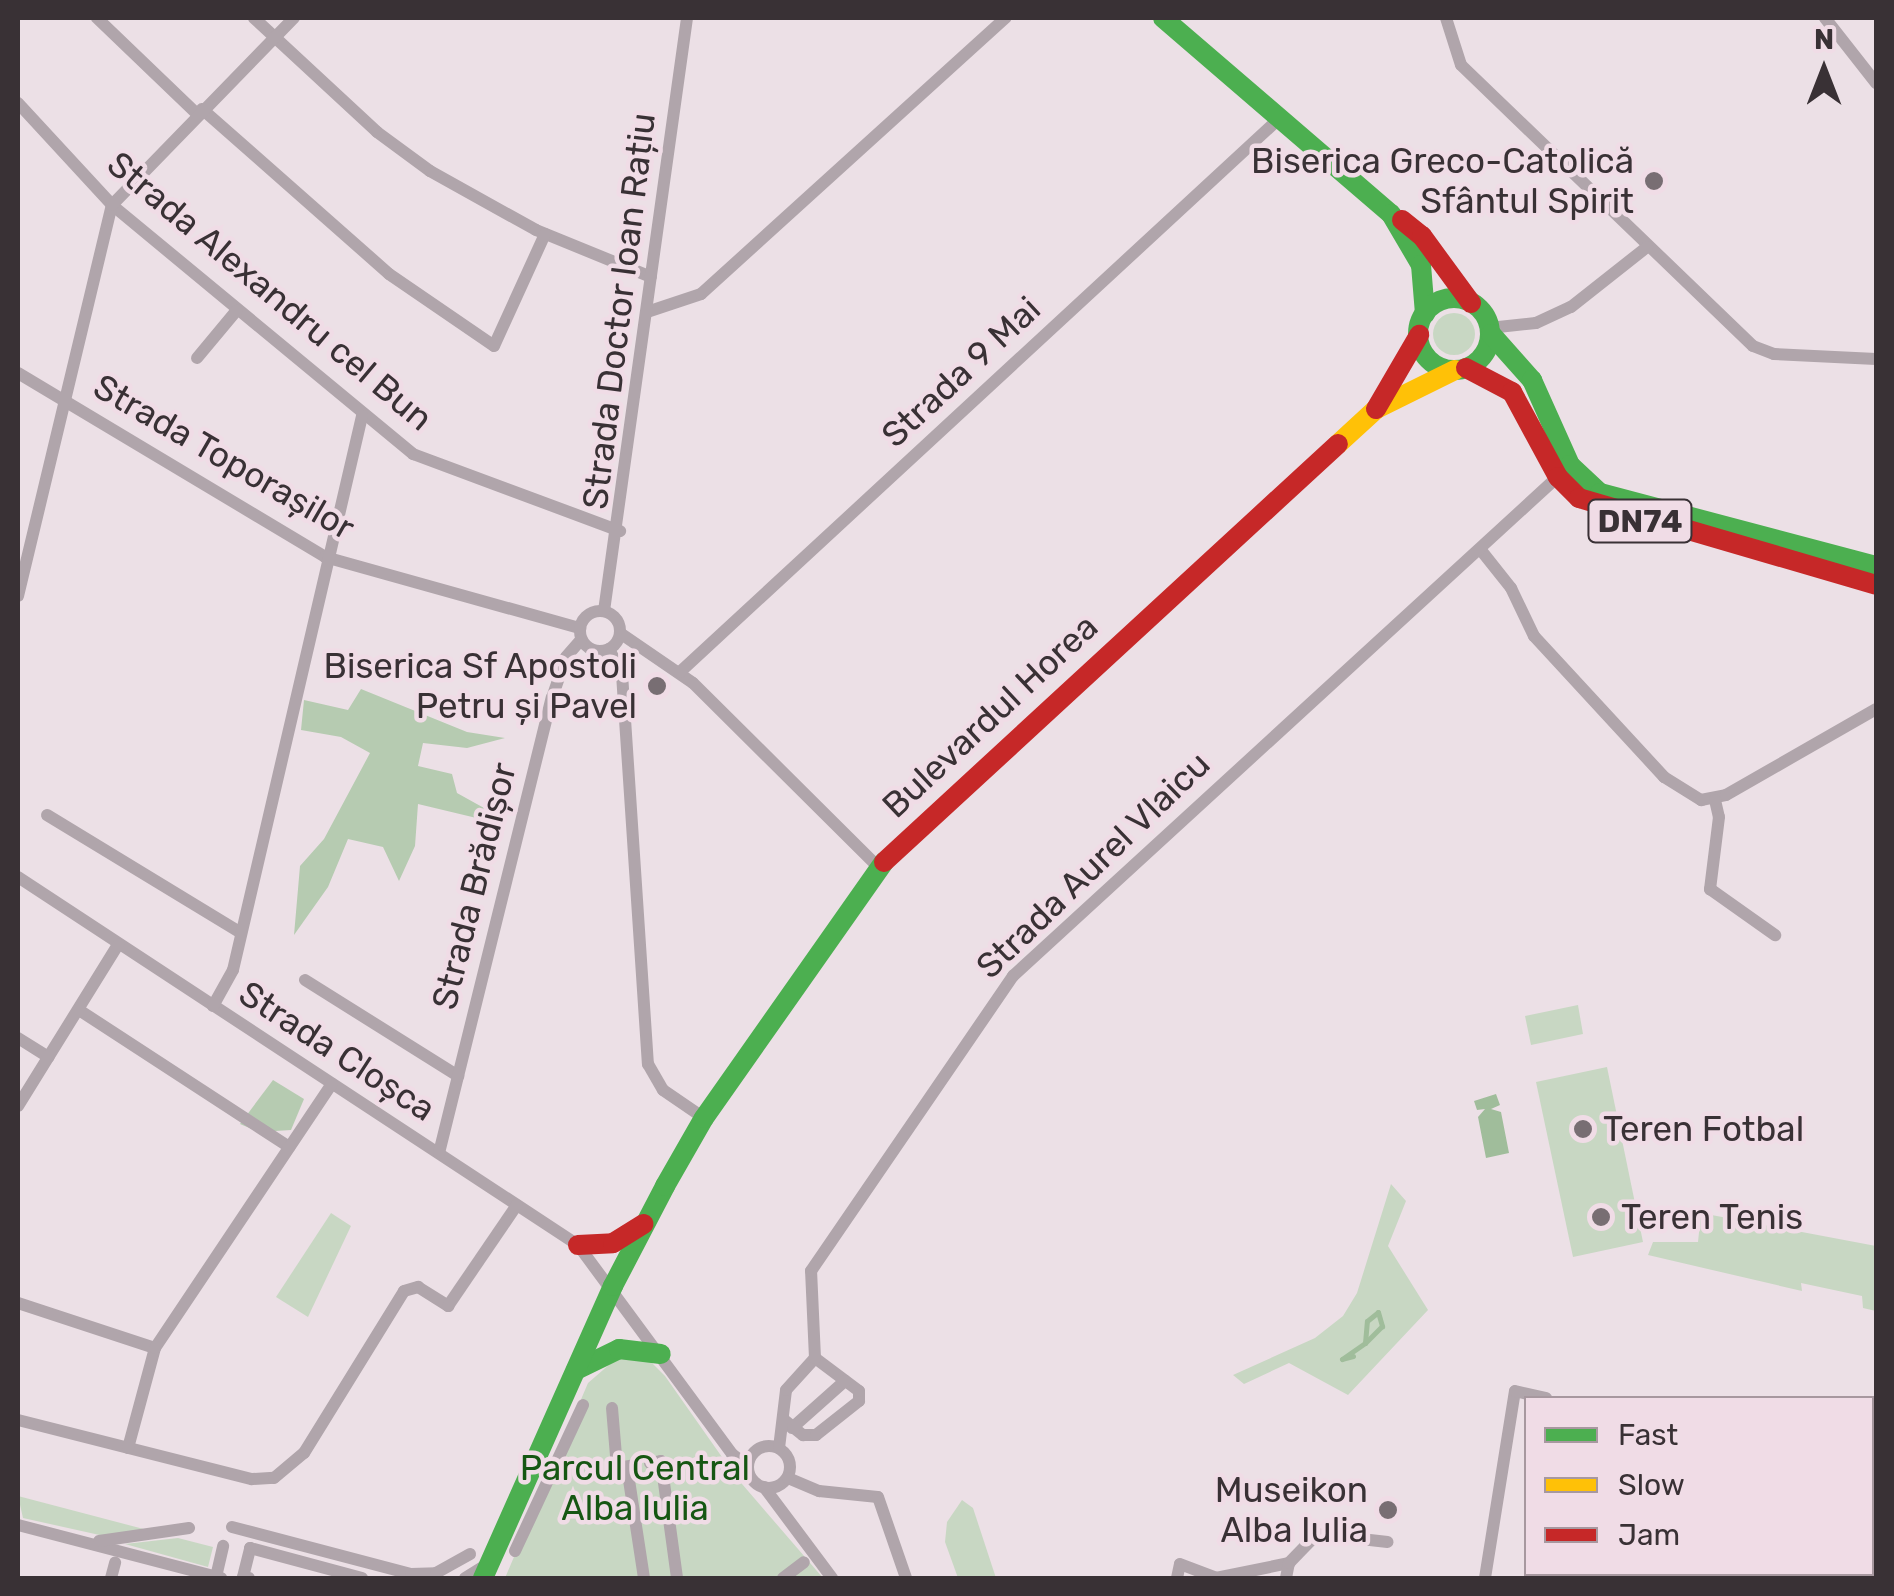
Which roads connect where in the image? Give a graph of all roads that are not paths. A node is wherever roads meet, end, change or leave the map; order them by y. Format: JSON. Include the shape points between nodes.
{"nodes":[{"id":1,"x":97,"y":18,"type":"edge"},
{"id":2,"x":254,"y":18,"type":"edge"},
{"id":3,"x":294,"y":18,"type":"edge"},
{"id":4,"x":687,"y":18,"type":"edge"},
{"id":5,"x":1006,"y":18,"type":"edge"},
{"id":6,"x":1163,"y":18,"type":"edge"},
{"id":7,"x":1446,"y":18,"type":"edge"},
{"id":8,"x":1825,"y":18,"type":"edge"},
{"id":9,"x":270,"y":36,"type":"junction"},
{"id":10,"x":1876,"y":83,"type":"edge"},
{"id":11,"x":18,"y":103,"type":"edge"},
{"id":12,"x":200,"y":111,"type":"junction"},
{"id":13,"x":1282,"y":116,"type":"junction"},
{"id":14,"x":112,"y":206,"type":"junction"},
{"id":15,"x":1391,"y":214,"type":"junction"},
{"id":16,"x":545,"y":234,"type":"junction"},
{"id":17,"x":1647,"y":247,"type":"junction"},
{"id":18,"x":652,"y":277,"type":"junction"},
{"id":19,"x":1471,"y":303,"type":"junction"},
{"id":20,"x":236,"y":310,"type":"junction"},
{"id":21,"x":647,"y":312,"type":"junction"},
{"id":22,"x":1422,"y":324,"type":"junction"},
{"id":23,"x":1490,"y":331,"type":"junction"},
{"id":24,"x":197,"y":358,"type":"dead end"},
{"id":25,"x":1876,"y":360,"type":"edge"},
{"id":26,"x":1461,"y":369,"type":"junction"},
{"id":27,"x":18,"y":373,"type":"edge"},
{"id":28,"x":64,"y":400,"type":"junction"},
{"id":29,"x":1376,"y":409,"type":"junction"},
{"id":30,"x":362,"y":416,"type":"junction"},
{"id":31,"x":1564,"y":471,"type":"junction"},
{"id":32,"x":620,"y":531,"type":"junction"},
{"id":33,"x":1480,"y":550,"type":"junction"},
{"id":34,"x":325,"y":557,"type":"junction"},
{"id":35,"x":1876,"y":566,"type":"edge"},
{"id":36,"x":1876,"y":584,"type":"edge"},
{"id":37,"x":18,"y":596,"type":"edge"},
{"id":38,"x":604,"y":611,"type":"junction"},
{"id":39,"x":580,"y":634,"type":"junction"},
{"id":40,"x":620,"y":634,"type":"junction"},
{"id":41,"x":609,"y":649,"type":"junction"},
{"id":42,"x":680,"y":672,"type":"junction"},
{"id":43,"x":1876,"y":709,"type":"edge"},
{"id":44,"x":1715,"y":800,"type":"junction"},
{"id":45,"x":47,"y":814,"type":"dead end"},
{"id":46,"x":878,"y":867,"type":"junction"},
{"id":47,"x":18,"y":877,"type":"edge"},
{"id":48,"x":241,"y":934,"type":"junction"},
{"id":49,"x":1776,"y":935,"type":"dead end"},
{"id":50,"x":118,"y":945,"type":"junction"},
{"id":51,"x":305,"y":980,"type":"dead end"},
{"id":52,"x":213,"y":1006,"type":"junction"},
{"id":53,"x":78,"y":1010,"type":"junction"},
{"id":54,"x":18,"y":1038,"type":"edge"},
{"id":55,"x":48,"y":1057,"type":"junction"},
{"id":56,"x":458,"y":1076,"type":"junction"},
{"id":57,"x":332,"y":1084,"type":"junction"},
{"id":58,"x":18,"y":1106,"type":"edge"},
{"id":59,"x":704,"y":1118,"type":"junction"},
{"id":60,"x":289,"y":1147,"type":"junction"},
{"id":61,"x":440,"y":1153,"type":"junction"},
{"id":62,"x":516,"y":1205,"type":"junction"},
{"id":63,"x":644,"y":1223,"type":"junction"},
{"id":64,"x":578,"y":1245,"type":"junction"},
{"id":65,"x":613,"y":1286,"type":"junction"},
{"id":66,"x":18,"y":1302,"type":"edge"},
{"id":67,"x":155,"y":1348,"type":"junction"},
{"id":68,"x":661,"y":1354,"type":"junction"},
{"id":69,"x":816,"y":1358,"type":"junction"},
{"id":70,"x":576,"y":1370,"type":"junction"},
{"id":71,"x":845,"y":1381,"type":"junction"},
{"id":72,"x":1536,"y":1396,"type":"edge"},
{"id":73,"x":583,"y":1405,"type":"dead end"},
{"id":74,"x":612,"y":1408,"type":"dead end"},
{"id":75,"x":18,"y":1420,"type":"edge"},
{"id":76,"x":787,"y":1423,"type":"junction"},
{"id":77,"x":128,"y":1448,"type":"junction"},
{"id":78,"x":778,"y":1448,"type":"junction"},
{"id":79,"x":638,"y":1465,"type":"junction"},
{"id":80,"x":748,"y":1466,"type":"junction"},
{"id":81,"x":788,"y":1478,"type":"junction"},
{"id":82,"x":764,"y":1488,"type":"junction"},
{"id":83,"x":22,"y":1525,"type":"edge"},
{"id":84,"x":232,"y":1527,"type":"dead end"},
{"id":85,"x":190,"y":1528,"type":"dead end"},
{"id":86,"x":82,"y":1541,"type":"junction"},
{"id":87,"x":1388,"y":1542,"type":"dead end"},
{"id":88,"x":223,"y":1546,"type":"dead end"},
{"id":89,"x":515,"y":1550,"type":"dead end"},
{"id":90,"x":804,"y":1562,"type":"dead end"},
{"id":91,"x":115,"y":1563,"type":"dead end"},
{"id":92,"x":1289,"y":1563,"type":"junction"},
{"id":93,"x":480,"y":1565,"type":"edge"},
{"id":94,"x":111,"y":1578,"type":"edge"},
{"id":95,"x":218,"y":1578,"type":"edge"},
{"id":96,"x":249,"y":1578,"type":"edge"},
{"id":97,"x":362,"y":1578,"type":"edge"},
{"id":98,"x":464,"y":1578,"type":"edge"},
{"id":99,"x":644,"y":1578,"type":"edge"},
{"id":100,"x":677,"y":1578,"type":"edge"},
{"id":101,"x":783,"y":1578,"type":"edge"},
{"id":102,"x":832,"y":1578,"type":"edge"},
{"id":103,"x":906,"y":1578,"type":"edge"},
{"id":104,"x":1178,"y":1578,"type":"edge"},
{"id":105,"x":1225,"y":1578,"type":"edge"},
{"id":106,"x":1286,"y":1578,"type":"edge"},
{"id":107,"x":1485,"y":1578,"type":"edge"}],
"edges":[{"from":1,"to":12,"type":"street"},
{"from":2,"to":9,"type":"street"},
{"from":3,"to":9,"type":"street"},
{"from":4,"to":18,"type":"street","name":"Strada Doctor Ioan Rațiu"},
{"from":5,"to":21,"type":"street","via":[[701,294]]},
{"from":6,"to":13,"type":"main road","number":"DN74"},
{"from":7,"to":17,"type":"street","via":[[1461,65]]},
{"from":8,"to":10,"type":"street"},
{"from":9,"to":12,"type":"street"},
{"from":9,"to":16,"type":"street","via":[[404,153]]},
{"from":11,"to":14,"type":"street","name":"Strada Alexandru cel Bun"},
{"from":12,"to":14,"type":"street"},
{"from":12,"to":16,"type":"street","via":[[389,274],[494,346]]},
{"from":13,"to":15,"type":"main road","number":"DN74"},
{"from":13,"to":42,"type":"street","name":"Strada 9 Mai"},
{"from":14,"to":20,"type":"street","name":"Strada Alexandru cel Bun"},
{"from":14,"to":28,"type":"street"},
{"from":15,"to":19,"type":"main road","number":"DN74","via":[[1422,236]]},
{"from":15,"to":22,"type":"main road","number":"DN74","via":[[1421,265]]},
{"from":16,"to":18,"type":"street"},
{"from":17,"to":23,"type":"street","via":[[1571,307],[1536,323]]},
{"from":17,"to":25,"type":"street","via":[[1763,352]]},
{"from":18,"to":21,"type":"street","name":"Strada Doctor Ioan Rațiu"},
{"from":19,"to":22,"type":"main road","via":[[1443,300]]},
{"from":19,"to":23,"type":"main road","number":"DN74"},
{"from":20,"to":24,"type":"street"},
{"from":20,"to":30,"type":"street","name":"Strada Alexandru cel Bun"},
{"from":21,"to":32,"type":"street","name":"Strada Doctor Ioan Rațiu"},
{"from":22,"to":26,"type":"main road","number":"DN74","via":[[1426,356]]},
{"from":22,"to":29,"type":"main road"},
{"from":23,"to":26,"type":"main road","via":[[1484,355]]},
{"from":23,"to":31,"type":"main road","number":"DN74","via":[[1532,380]]},
{"from":26,"to":29,"type":"main road"},
{"from":26,"to":31,"type":"main road","number":"DN74","via":[[1512,392]]},
{"from":27,"to":28,"type":"street","name":"Strada Toporașilor"},
{"from":28,"to":34,"type":"street","name":"Strada Toporașilor"},
{"from":28,"to":37,"type":"street"},
{"from":29,"to":46,"type":"main road","name":"Bulevardul Horea"},
{"from":30,"to":32,"type":"street","name":"Strada Alexandru cel Bun","via":[[413,454]]},
{"from":30,"to":34,"type":"street"},
{"from":31,"to":33,"type":"street","name":"Strada Aurel Vlaicu"},
{"from":31,"to":35,"type":"main road","number":"DN74","via":[[1619,501]]},
{"from":31,"to":36,"type":"main road","number":"DN74","via":[[1578,498],[1608,512]]},
{"from":32,"to":38,"type":"street","name":"Strada Doctor Ioan Rațiu"},
{"from":33,"to":44,"type":"street","via":[[1510,588],[1534,636],[1664,777],[1688,794]]},
{"from":33,"to":69,"type":"street","name":"Strada Aurel Vlaicu","via":[[1013,976],[811,1271]]},
{"from":34,"to":39,"type":"street","name":"Strada Toporașilor"},
{"from":34,"to":48,"type":"street"},
{"from":38,"to":39,"type":"street","via":[[586,616]]},
{"from":38,"to":40,"type":"street","via":[[618,622]]},
{"from":39,"to":41,"type":"street","via":[[596,651]]},
{"from":39,"to":56,"type":"street","name":"Strada Brădișor","via":[[552,698]]},
{"from":40,"to":41,"type":"street"},
{"from":40,"to":42,"type":"street"},
{"from":41,"to":59,"type":"street","via":[[622,674],[648,1064],[663,1090]]},
{"from":42,"to":46,"type":"street"},
{"from":43,"to":44,"type":"street"},
{"from":44,"to":49,"type":"street","via":[[1710,889]]},
{"from":45,"to":48,"type":"street"},
{"from":46,"to":59,"type":"main road","name":"Bulevardul Horea"},
{"from":47,"to":50,"type":"street","name":"Strada Cloșca"},
{"from":48,"to":52,"type":"street","via":[[233,970]]},
{"from":50,"to":52,"type":"street","name":"Strada Cloșca"},
{"from":50,"to":53,"type":"street"},
{"from":51,"to":56,"type":"street"},
{"from":52,"to":57,"type":"street","name":"Strada Cloșca"},
{"from":53,"to":55,"type":"street"},
{"from":53,"to":60,"type":"street"},
{"from":54,"to":55,"type":"street"},
{"from":55,"to":58,"type":"street"},
{"from":56,"to":61,"type":"street","name":"Strada Brădișor"},
{"from":57,"to":60,"type":"street"},
{"from":57,"to":61,"type":"street","name":"Strada Cloșca"},
{"from":59,"to":63,"type":"main road","name":"Bulevardul Horea"},
{"from":60,"to":67,"type":"street"},
{"from":61,"to":62,"type":"street","name":"Strada Cloșca"},
{"from":62,"to":64,"type":"street","name":"Strada Cloșca"},
{"from":62,"to":77,"type":"street","via":[[448,1306],[418,1286],[404,1291],[288,1469],[252,1479]]},
{"from":63,"to":64,"type":"main road","via":[[613,1243]]},
{"from":63,"to":65,"type":"main road","name":"Bulevardul Horea"},
{"from":64,"to":65,"type":"street","name":"Strada Cloșca"},
{"from":65,"to":68,"type":"street","name":"Strada Cloșca"},
{"from":65,"to":70,"type":"main road","name":"Bulevardul Horea"},
{"from":66,"to":67,"type":"street"},
{"from":67,"to":77,"type":"street"},
{"from":68,"to":70,"type":"main road","via":[[619,1349]]},
{"from":68,"to":80,"type":"street","name":"Strada Cloșca","via":[[732,1454]]},
{"from":69,"to":71,"type":"street"},
{"from":69,"to":76,"type":"street","via":[[786,1390]]},
{"from":70,"to":93,"type":"main road","name":"Bulevardul Horea"},
{"from":71,"to":76,"type":"street"},
{"from":71,"to":76,"type":"street","via":[[859,1401],[816,1435]]},
{"from":72,"to":107,"type":"street","via":[[1515,1392]]},
{"from":73,"to":89,"type":"street"},
{"from":74,"to":79,"type":"street","via":[[617,1468]]},
{"from":75,"to":77,"type":"street"},
{"from":76,"to":78,"type":"street"},
{"from":78,"to":80,"type":"street","via":[[758,1449]]},
{"from":78,"to":81,"type":"street","via":[[790,1460]]},
{"from":79,"to":99,"type":"street"},
{"from":79,"to":100,"type":"street","via":[[661,1461]]},
{"from":80,"to":82,"type":"street"},
{"from":81,"to":82,"type":"street"},
{"from":81,"to":103,"type":"street","via":[[820,1492],[881,1501]]},
{"from":82,"to":102,"type":"street"},
{"from":83,"to":86,"type":"street"},
{"from":84,"to":93,"type":"street","via":[[411,1574]]},
{"from":85,"to":86,"type":"street"},
{"from":86,"to":95,"type":"street"},
{"from":87,"to":92,"type":"street","via":[[1317,1534]]},
{"from":88,"to":95,"type":"street"},
{"from":90,"to":101,"type":"street"},
{"from":91,"to":94,"type":"street"},
{"from":92,"to":105,"type":"street"},
{"from":92,"to":106,"type":"street"},
{"from":93,"to":98,"type":"street"},
{"from":96,"to":97,"type":"street","via":[[242,1577],[250,1548]]},
{"from":104,"to":105,"type":"street","via":[[1185,1563]]}]}
